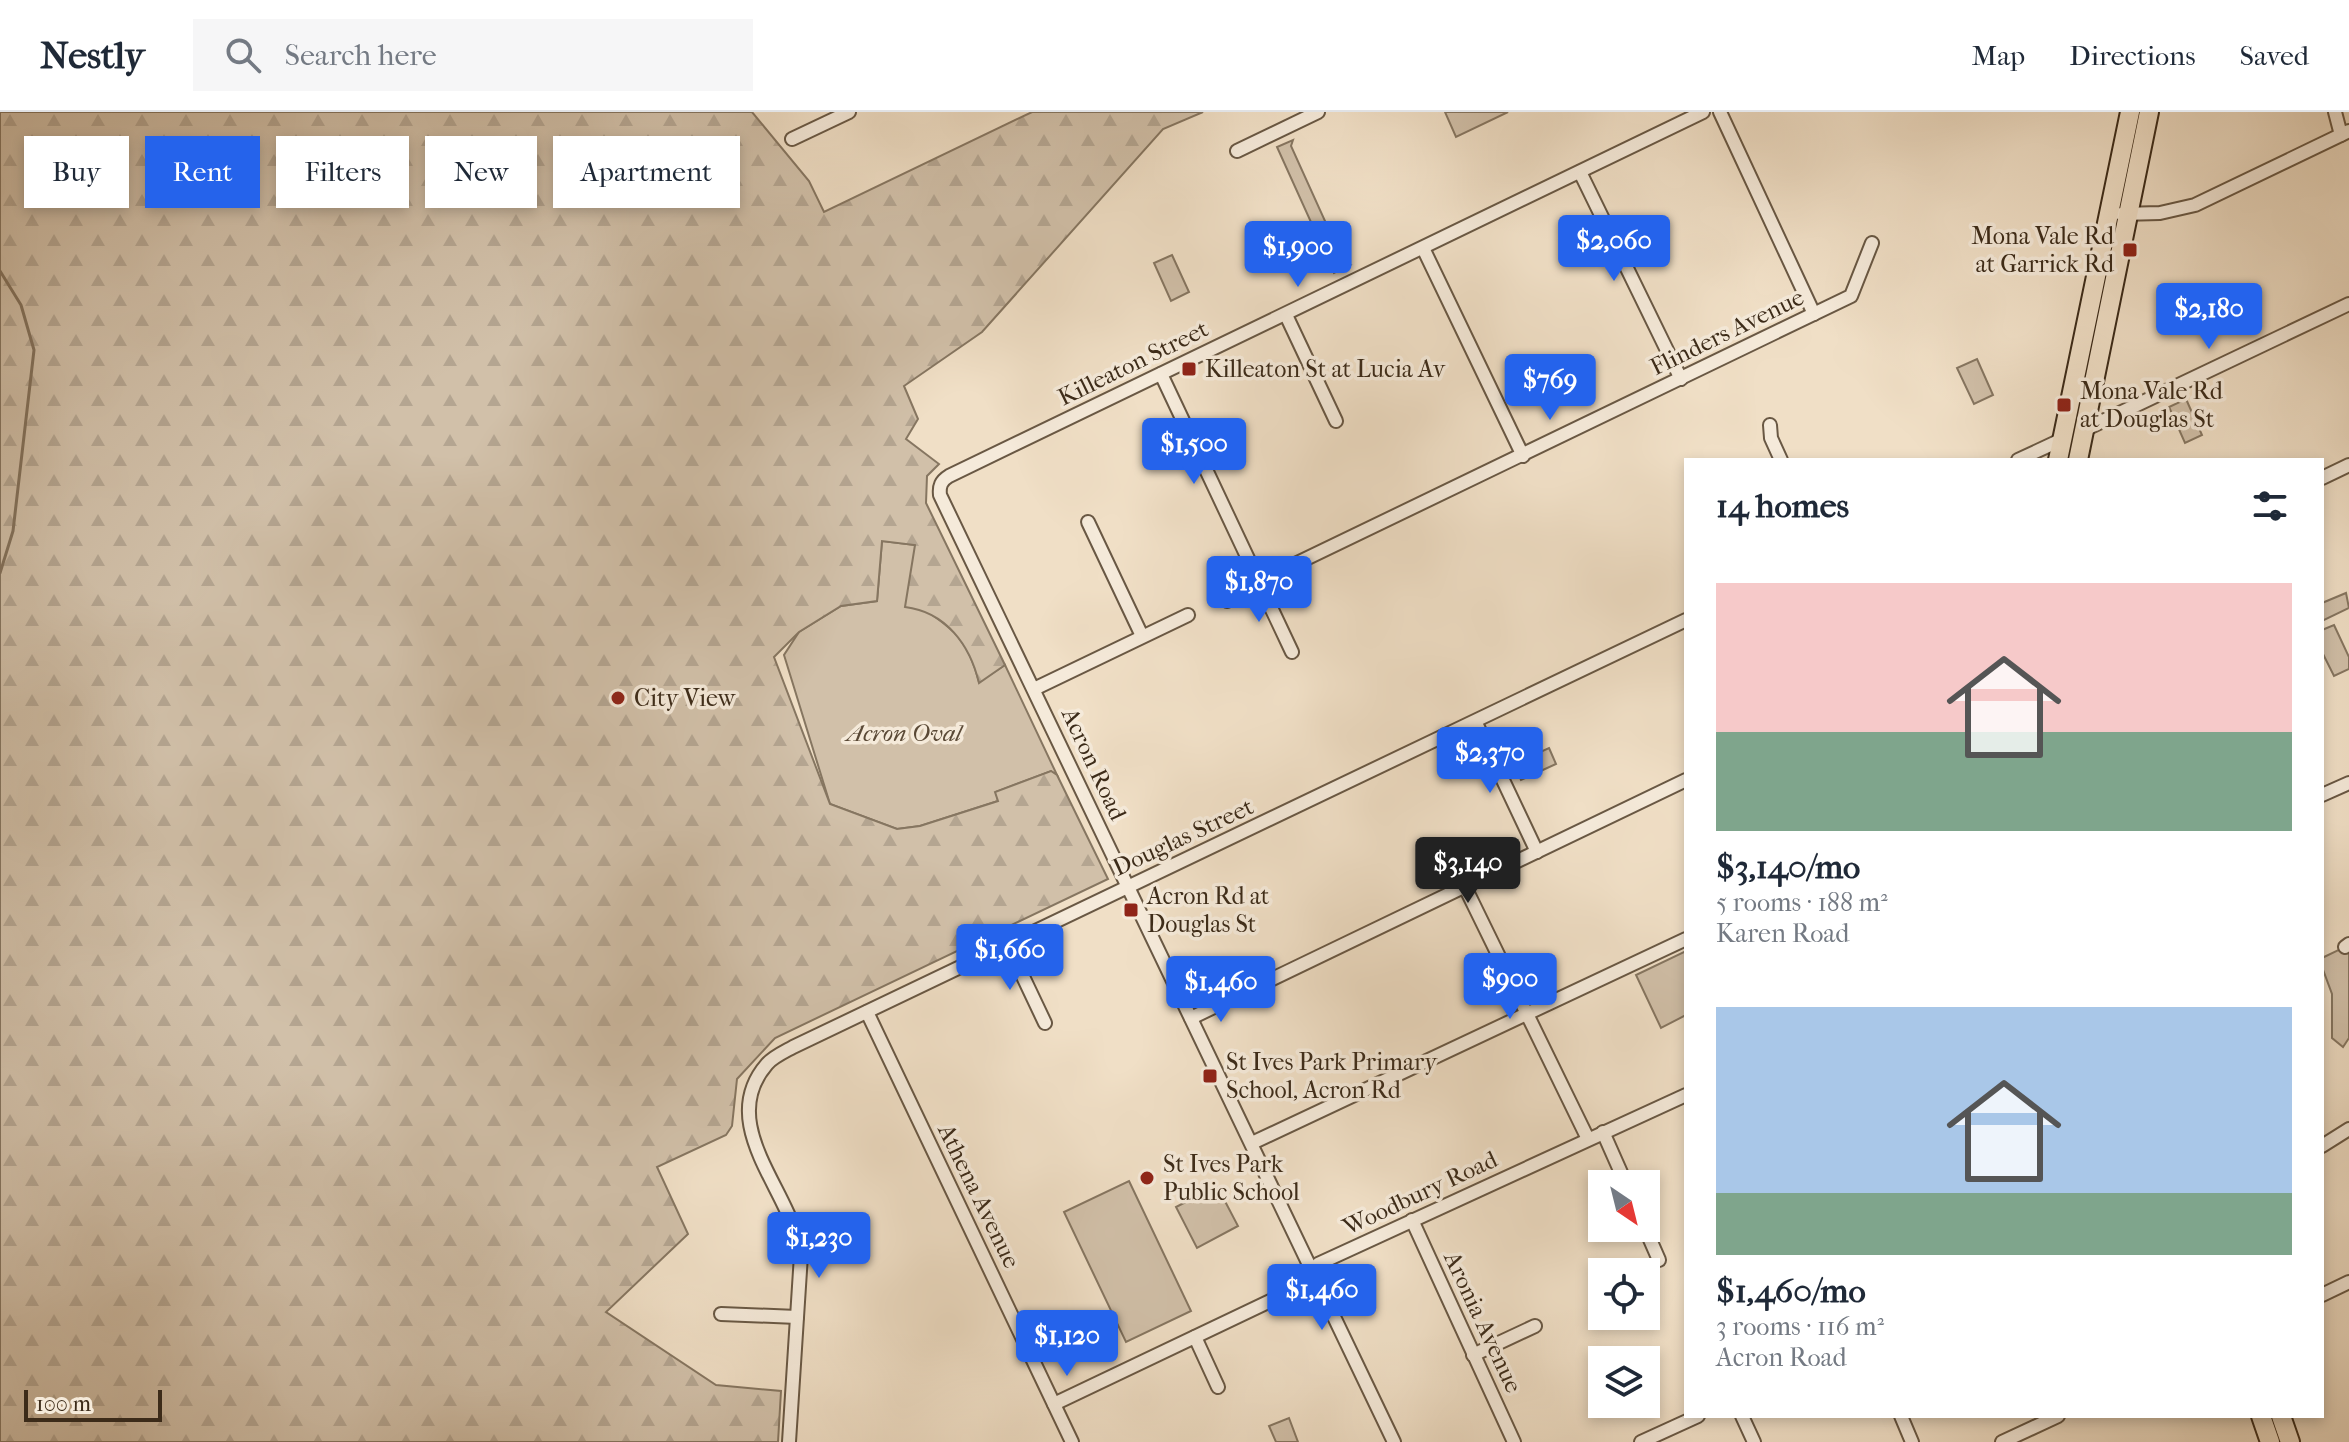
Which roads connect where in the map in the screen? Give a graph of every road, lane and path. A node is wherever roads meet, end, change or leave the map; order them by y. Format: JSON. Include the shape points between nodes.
{"nodes":[{"id":1,"x":849,"y":112,"type":"edge"},
{"id":2,"x":1318,"y":112,"type":"edge"},
{"id":3,"x":1703,"y":112,"type":"edge"},
{"id":4,"x":1720,"y":112,"type":"edge"},
{"id":5,"x":2130,"y":112,"type":"edge"},
{"id":6,"x":2149,"y":112,"type":"edge"},
{"id":7,"x":2335,"y":112,"type":"edge"},
{"id":8,"x":2345,"y":133,"type":"edge"},
{"id":9,"x":792,"y":139,"type":"dead end"},
{"id":10,"x":1237,"y":151,"type":"dead end"},
{"id":11,"x":1580,"y":172,"type":"junction"},
{"id":12,"x":2119,"y":214,"type":"junction"},
{"id":13,"x":1872,"y":243,"type":"dead end"},
{"id":14,"x":1423,"y":248,"type":"junction"},
{"id":15,"x":2349,"y":304,"type":"edge"},
{"id":16,"x":1814,"y":314,"type":"junction"},
{"id":17,"x":1286,"y":315,"type":"junction"},
{"id":18,"x":1161,"y":374,"type":"junction"},
{"id":19,"x":1681,"y":379,"type":"junction"},
{"id":20,"x":1336,"y":421,"type":"dead end"},
{"id":21,"x":1770,"y":425,"type":"dead end"},
{"id":22,"x":2084,"y":430,"type":"junction"},
{"id":23,"x":2063,"y":439,"type":"junction"},
{"id":24,"x":1523,"y":456,"type":"junction"},
{"id":25,"x":1780,"y":458,"type":"edge"},
{"id":26,"x":2022,"y":458,"type":"edge"},
{"id":27,"x":2058,"y":458,"type":"edge"},
{"id":28,"x":2078,"y":458,"type":"edge"},
{"id":29,"x":2349,"y":465,"type":"edge"},
{"id":30,"x":2324,"y":477,"type":"edge"},
{"id":31,"x":940,"y":495,"type":"joint"},
{"id":32,"x":1088,"y":522,"type":"dead end"},
{"id":33,"x":1260,"y":581,"type":"junction"},
{"id":34,"x":1227,"y":601,"type":"dead end"},
{"id":35,"x":1188,"y":615,"type":"dead end"},
{"id":36,"x":1684,"y":621,"type":"edge"},
{"id":37,"x":1142,"y":636,"type":"junction"},
{"id":38,"x":1292,"y":652,"type":"dead end"},
{"id":39,"x":1034,"y":689,"type":"junction"},
{"id":40,"x":1476,"y":723,"type":"junction"},
{"id":41,"x":1684,"y":781,"type":"edge"},
{"id":42,"x":2349,"y":783,"type":"edge"},
{"id":43,"x":2324,"y":794,"type":"edge"},
{"id":44,"x":1537,"y":852,"type":"junction"},
{"id":45,"x":1128,"y":887,"type":"junction"},
{"id":46,"x":1465,"y":887,"type":"junction"},
{"id":47,"x":1684,"y":940,"type":"edge"},
{"id":48,"x":1008,"y":945,"type":"junction"},
{"id":49,"x":867,"y":1012,"type":"junction"},
{"id":50,"x":1528,"y":1015,"type":"junction"},
{"id":51,"x":1191,"y":1018,"type":"junction"},
{"id":52,"x":1045,"y":1023,"type":"dead end"},
{"id":53,"x":1684,"y":1096,"type":"edge"},
{"id":54,"x":2349,"y":1129,"type":"edge"},
{"id":55,"x":1603,"y":1132,"type":"junction"},
{"id":56,"x":1588,"y":1139,"type":"junction"},
{"id":57,"x":1252,"y":1143,"type":"junction"},
{"id":58,"x":2324,"y":1145,"type":"edge"},
{"id":59,"x":1620,"y":1170,"type":"edge"},
{"id":60,"x":1412,"y":1220,"type":"junction"},
{"id":61,"x":1315,"y":1273,"type":"junction"},
{"id":62,"x":2349,"y":1282,"type":"edge"},
{"id":63,"x":2324,"y":1294,"type":"edge"},
{"id":64,"x":721,"y":1314,"type":"dead end"},
{"id":65,"x":797,"y":1317,"type":"junction"},
{"id":66,"x":1535,"y":1326,"type":"dead end"},
{"id":67,"x":1195,"y":1337,"type":"junction"},
{"id":68,"x":1473,"y":1355,"type":"junction"},
{"id":69,"x":1218,"y":1387,"type":"dead end"},
{"id":70,"x":1054,"y":1404,"type":"junction"},
{"id":71,"x":1694,"y":1418,"type":"edge"},
{"id":72,"x":1743,"y":1418,"type":"edge"},
{"id":73,"x":1902,"y":1418,"type":"edge"},
{"id":74,"x":2049,"y":1418,"type":"edge"},
{"id":75,"x":2262,"y":1418,"type":"edge"},
{"id":76,"x":2282,"y":1418,"type":"edge"},
{"id":77,"x":789,"y":1442,"type":"edge"},
{"id":78,"x":1072,"y":1442,"type":"edge"},
{"id":79,"x":1394,"y":1442,"type":"edge"},
{"id":80,"x":1514,"y":1442,"type":"edge"},
{"id":81,"x":1641,"y":1442,"type":"edge"},
{"id":82,"x":1754,"y":1442,"type":"edge"},
{"id":83,"x":1912,"y":1442,"type":"edge"},
{"id":84,"x":2002,"y":1442,"type":"edge"},
{"id":85,"x":2270,"y":1442,"type":"edge"},
{"id":86,"x":2290,"y":1442,"type":"edge"}],
"edges":[{"from":1,"to":9,"type":"street"},
{"from":2,"to":10,"type":"street"},
{"from":3,"to":11,"type":"street","name":"Killeaton Street"},
{"from":4,"to":16,"type":"street"},
{"from":5,"to":12,"type":"highway"},
{"from":6,"to":12,"type":"highway"},
{"from":7,"to":8,"type":"street"},
{"from":8,"to":12,"type":"street","via":[[2195,205]]},
{"from":11,"to":14,"type":"street","name":"Killeaton Street"},
{"from":11,"to":19,"type":"street"},
{"from":12,"to":22,"type":"highway"},
{"from":12,"to":23,"type":"highway"},
{"from":13,"to":16,"type":"street","name":"Flinders Avenue","via":[[1851,296]]},
{"from":14,"to":17,"type":"street","name":"Killeaton Street"},
{"from":14,"to":24,"type":"street"},
{"from":15,"to":22,"type":"street"},
{"from":16,"to":19,"type":"street","name":"Flinders Avenue"},
{"from":17,"to":18,"type":"street","name":"Killeaton Street"},
{"from":17,"to":20,"type":"street"},
{"from":18,"to":31,"type":"street","name":"Killeaton Street","via":[[949,476]]},
{"from":18,"to":33,"type":"street"},
{"from":19,"to":24,"type":"street","name":"Flinders Avenue"},
{"from":21,"to":25,"type":"street"},
{"from":22,"to":28,"type":"highway"},
{"from":23,"to":26,"type":"street"},
{"from":23,"to":27,"type":"highway"},
{"from":24,"to":33,"type":"street","name":"Flinders Avenue"},
{"from":29,"to":30,"type":"street"},
{"from":31,"to":39,"type":"street","name":"Acron Road"},
{"from":32,"to":37,"type":"street"},
{"from":33,"to":34,"type":"street","name":"Flinders Avenue"},
{"from":33,"to":38,"type":"street"},
{"from":35,"to":37,"type":"street"},
{"from":36,"to":40,"type":"street","name":"Douglas Street"},
{"from":37,"to":39,"type":"street"},
{"from":39,"to":45,"type":"street","name":"Acron Road"},
{"from":40,"to":44,"type":"street"},
{"from":40,"to":45,"type":"street","name":"Douglas Street"},
{"from":41,"to":44,"type":"street"},
{"from":42,"to":43,"type":"street"},
{"from":44,"to":46,"type":"street"},
{"from":45,"to":48,"type":"street","name":"Douglas Street"},
{"from":45,"to":51,"type":"street","name":"Acron Road"},
{"from":46,"to":50,"type":"street"},
{"from":46,"to":51,"type":"street"},
{"from":47,"to":50,"type":"street"},
{"from":48,"to":49,"type":"street","name":"Douglas Street"},
{"from":48,"to":52,"type":"street"},
{"from":49,"to":65,"type":"street","name":"Douglas Street","via":[[769,1062],[754,1083],[748,1107],[751,1134],[795,1230],[801,1255]]},
{"from":49,"to":70,"type":"street","name":"Athena Avenue"},
{"from":50,"to":56,"type":"street"},
{"from":50,"to":57,"type":"street"},
{"from":51,"to":57,"type":"street","name":"Acron Road"},
{"from":53,"to":55,"type":"street","name":"Woodbury Road"},
{"from":54,"to":58,"type":"street"},
{"from":55,"to":56,"type":"street","name":"Woodbury Road"},
{"from":55,"to":59,"type":"street"},
{"from":56,"to":60,"type":"street","name":"Woodbury Road"},
{"from":57,"to":61,"type":"street","name":"Acron Road"},
{"from":60,"to":61,"type":"street","name":"Woodbury Road","via":[[1318,1264]]},
{"from":60,"to":68,"type":"street","name":"Aronia Avenue"},
{"from":61,"to":67,"type":"street","name":"Woodbury Road","via":[[1312,1281]]},
{"from":61,"to":79,"type":"street","name":"Acron Road"},
{"from":62,"to":63,"type":"street"},
{"from":64,"to":65,"type":"street"},
{"from":65,"to":77,"type":"street"},
{"from":66,"to":68,"type":"street"},
{"from":67,"to":69,"type":"street"},
{"from":67,"to":70,"type":"street","name":"Woodbury Road"},
{"from":68,"to":80,"type":"street","name":"Aronia Avenue"},
{"from":70,"to":78,"type":"street","name":"Athena Avenue"},
{"from":71,"to":81,"type":"street"},
{"from":72,"to":82,"type":"street"},
{"from":73,"to":83,"type":"street"},
{"from":74,"to":84,"type":"street"},
{"from":75,"to":85,"type":"highway"},
{"from":76,"to":86,"type":"highway"}]}
